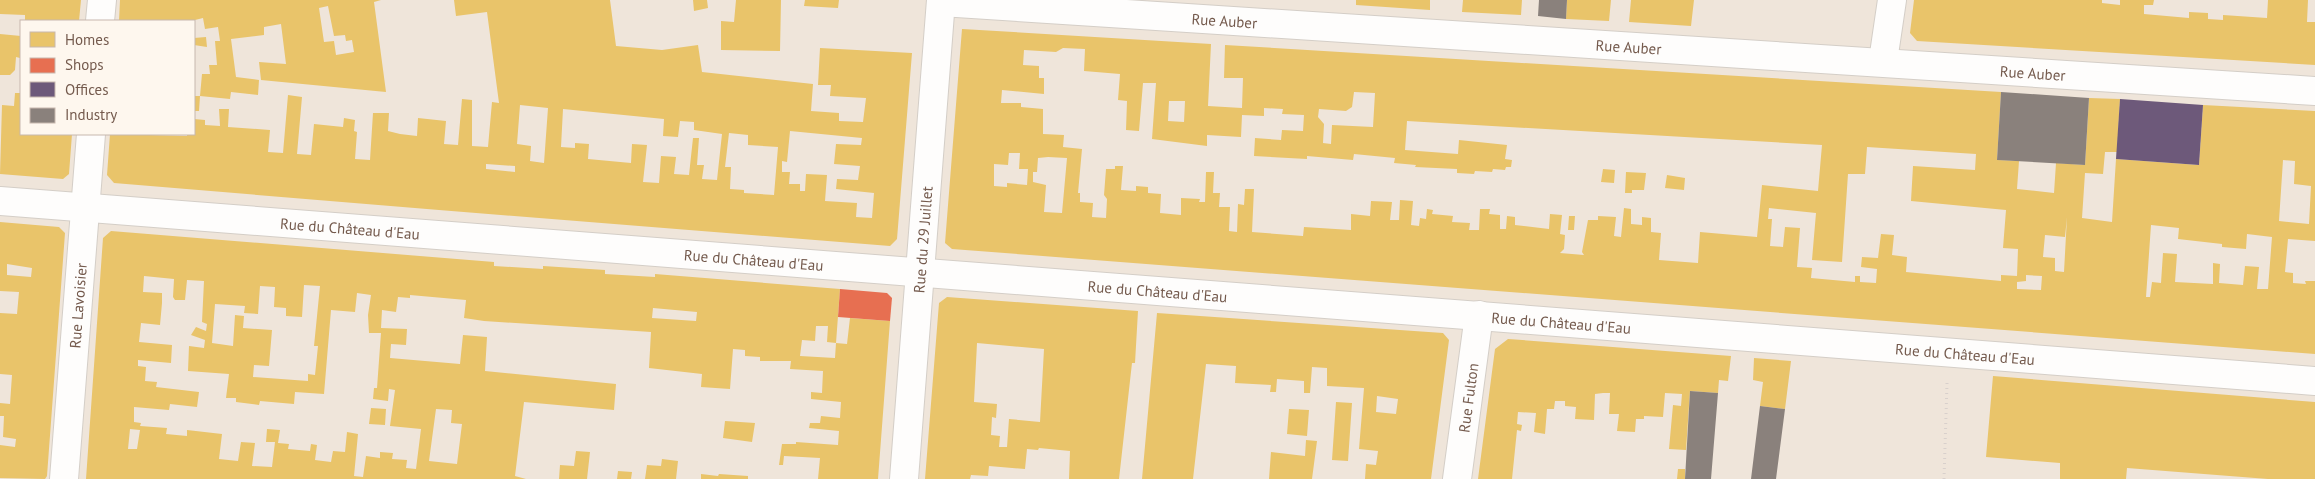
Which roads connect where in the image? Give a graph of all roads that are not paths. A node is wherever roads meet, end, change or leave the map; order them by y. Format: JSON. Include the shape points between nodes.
{"nodes":[{"id":1,"x":102,"y":0,"type":"edge"},
{"id":2,"x":1892,"y":0,"type":"edge"},
{"id":3,"x":941,"y":1,"type":"edge"},
{"id":4,"x":100,"y":20,"type":"edge"},
{"id":5,"x":1883,"y":61,"type":"junction"},
{"id":6,"x":2315,"y":91,"type":"edge"},
{"id":7,"x":91,"y":135,"type":"edge"},
{"id":8,"x":0,"y":200,"type":"edge"},
{"id":9,"x":85,"y":207,"type":"junction"},
{"id":10,"x":921,"y":271,"type":"junction"},
{"id":11,"x":1479,"y":316,"type":"junction"},
{"id":12,"x":2315,"y":381,"type":"edge"},
{"id":13,"x":64,"y":479,"type":"edge"},
{"id":14,"x":904,"y":479,"type":"edge"},
{"id":15,"x":1457,"y":479,"type":"edge"}],
"edges":[{"from":1,"to":4,"type":"street"},
{"from":2,"to":5,"type":"street"},
{"from":3,"to":5,"type":"street","name":"Rue Auber"},
{"from":3,"to":10,"type":"street","name":"Rue du 29 Juillet"},
{"from":5,"to":6,"type":"street","name":"Rue Auber"},
{"from":7,"to":9,"type":"street","name":"Rue Lavoisier"},
{"from":8,"to":9,"type":"street","name":"Rue du Château d'Eau"},
{"from":9,"to":10,"type":"street","name":"Rue du Château d'Eau"},
{"from":9,"to":13,"type":"street","name":"Rue Lavoisier"},
{"from":10,"to":11,"type":"street","name":"Rue du Château d'Eau"},
{"from":10,"to":14,"type":"street","name":"Rue du 29 Juillet"},
{"from":11,"to":12,"type":"street","name":"Rue du Château d'Eau"},
{"from":11,"to":15,"type":"street","name":"Rue Fulton"}]}
